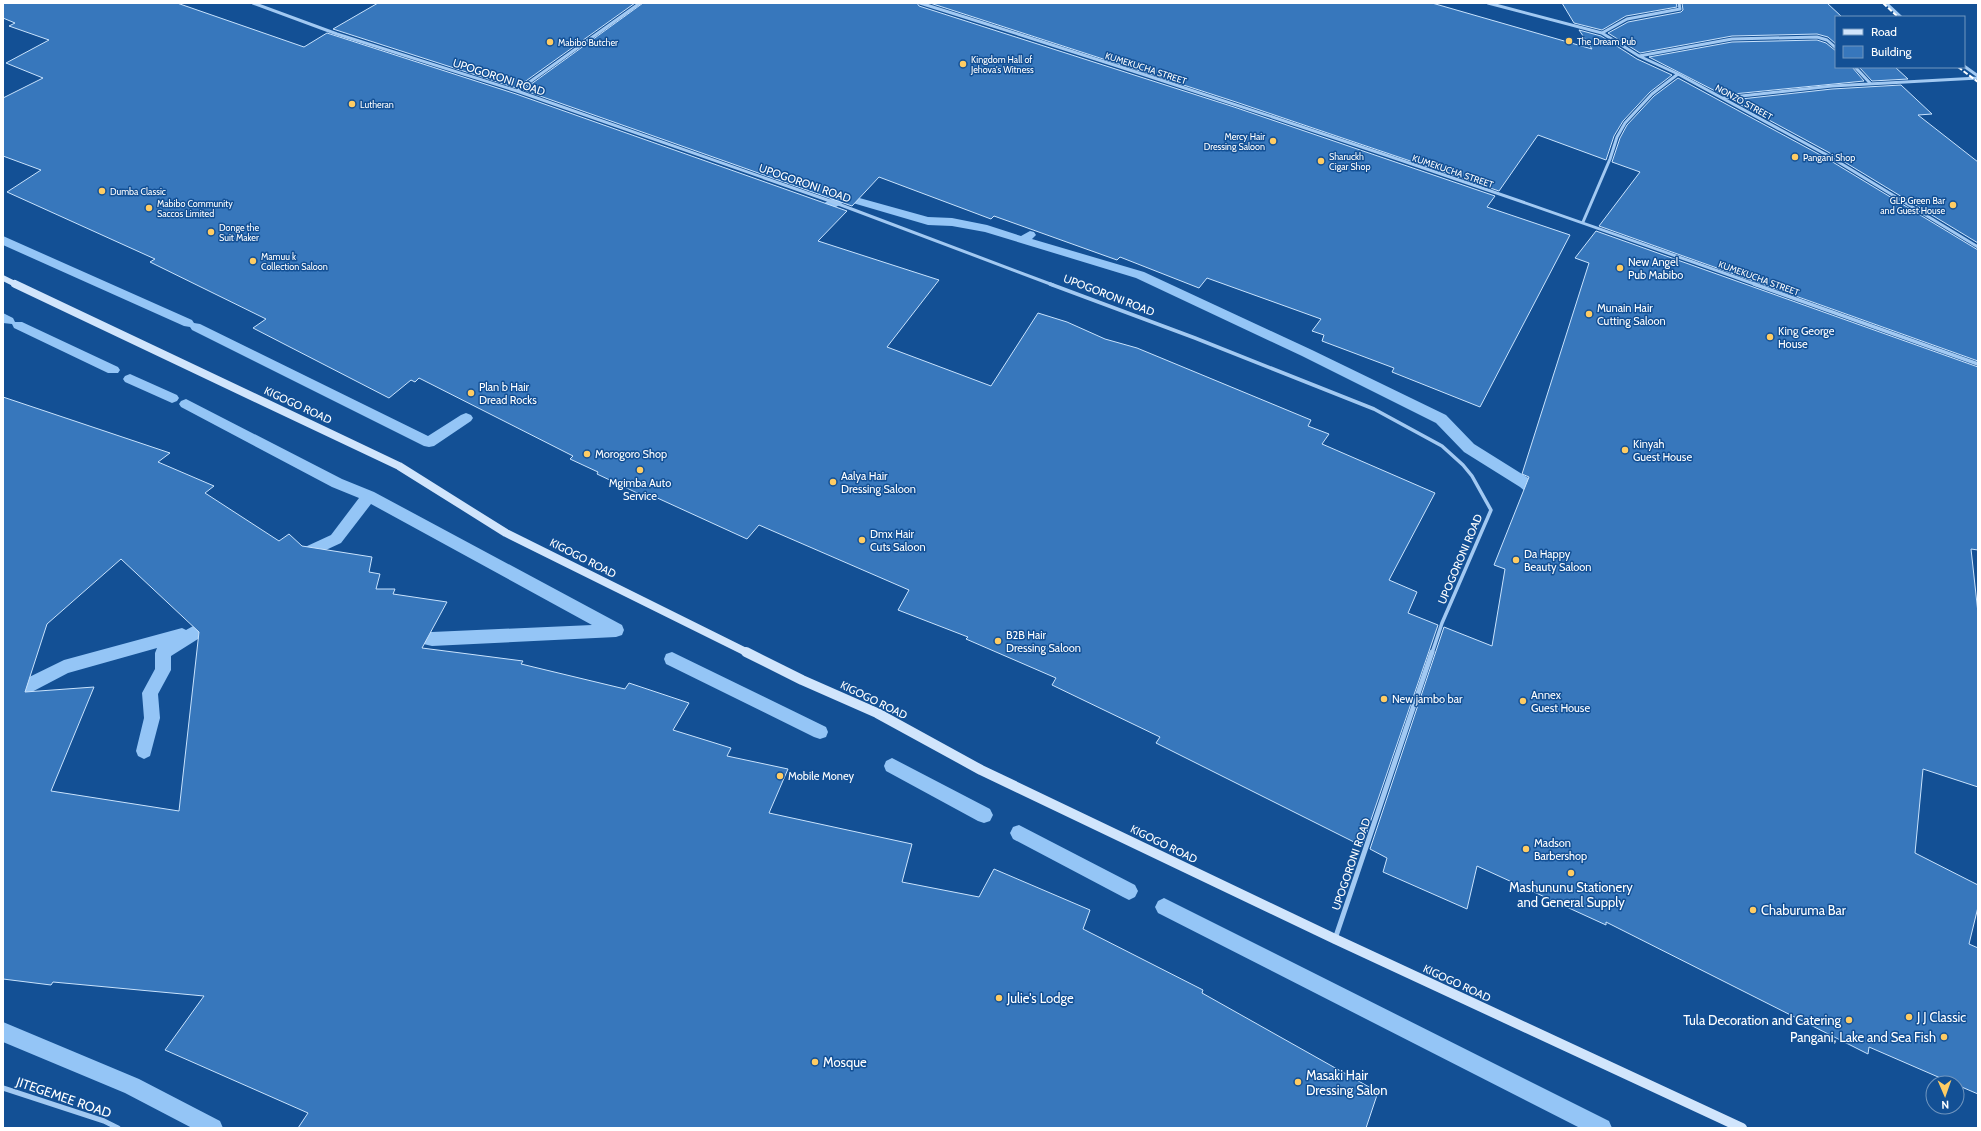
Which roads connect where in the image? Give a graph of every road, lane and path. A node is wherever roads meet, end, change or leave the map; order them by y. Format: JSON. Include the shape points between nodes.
{"nodes":[{"id":1,"x":253,"y":3,"type":"edge"},
{"id":2,"x":640,"y":3,"type":"edge"},
{"id":3,"x":920,"y":3,"type":"edge"},
{"id":4,"x":1488,"y":3,"type":"edge"},
{"id":5,"x":1679,"y":3,"type":"edge"},
{"id":6,"x":1886,"y":3,"type":"edge"},
{"id":7,"x":1900,"y":16,"type":"edge"},
{"id":8,"x":1602,"y":33,"type":"junction"},
{"id":9,"x":1835,"y":47,"type":"edge"},
{"id":10,"x":1639,"y":56,"type":"junction"},
{"id":11,"x":1965,"y":67,"type":"edge"},
{"id":12,"x":1856,"y":68,"type":"edge"},
{"id":13,"x":1678,"y":74,"type":"junction"},
{"id":14,"x":1978,"y":77,"type":"edge"},
{"id":15,"x":1870,"y":83,"type":"junction"},
{"id":16,"x":517,"y":91,"type":"junction"},
{"id":17,"x":1722,"y":98,"type":"junction"},
{"id":18,"x":1583,"y":222,"type":"junction"},
{"id":19,"x":1978,"y":247,"type":"edge"},
{"id":20,"x":3,"y":278,"type":"edge"},
{"id":21,"x":1978,"y":364,"type":"edge"},
{"id":22,"x":1335,"y":940,"type":"junction"},
{"id":23,"x":3,"y":1088,"type":"edge"},
{"id":24,"x":118,"y":1128,"type":"edge"},
{"id":25,"x":1742,"y":1128,"type":"edge"}],
"edges":[{"from":1,"to":16,"type":"street","name":"UPOGORONI ROAD","via":[[337,34]]},
{"from":2,"to":16,"type":"street"},
{"from":3,"to":18,"type":"street","name":"KUMEKUCHA STREET","via":[[1087,56]]},
{"from":4,"to":8,"type":"street","name":"NONZO STREET"},
{"from":5,"to":8,"type":"street","via":[[1680,10],[1627,19]]},
{"from":6,"to":7,"type":"street"},
{"from":8,"to":10,"type":"street","name":"NONZO STREET"},
{"from":9,"to":10,"type":"street","via":[[1827,40],[1817,37],[1732,39]]},
{"from":10,"to":13,"type":"street","name":"NONZO STREET"},
{"from":11,"to":14,"type":"street"},
{"from":12,"to":15,"type":"street"},
{"from":13,"to":17,"type":"street","name":"NONZO STREET"},
{"from":13,"to":18,"type":"street","via":[[1652,94],[1625,123]]},
{"from":14,"to":15,"type":"street"},
{"from":15,"to":17,"type":"street","via":[[1781,90]]},
{"from":16,"to":22,"type":"street","name":"UPOGORONI ROAD","via":[[841,205],[1196,338],[1374,409],[1442,446],[1463,465],[1491,510],[1442,623]]},
{"from":17,"to":19,"type":"street","name":"NONZO STREET","via":[[1827,155]]},
{"from":18,"to":21,"type":"street","name":"KUMEKUCHA STREET"},
{"from":20,"to":22,"type":"main road","name":"KIGOGO ROAD","via":[[399,466],[520,540],[802,680],[877,713],[981,770]]},
{"from":22,"to":25,"type":"main road","name":"KIGOGO ROAD"},
{"from":23,"to":24,"type":"street","name":"JITEGEMEE ROAD","via":[[104,1121]]}]}
